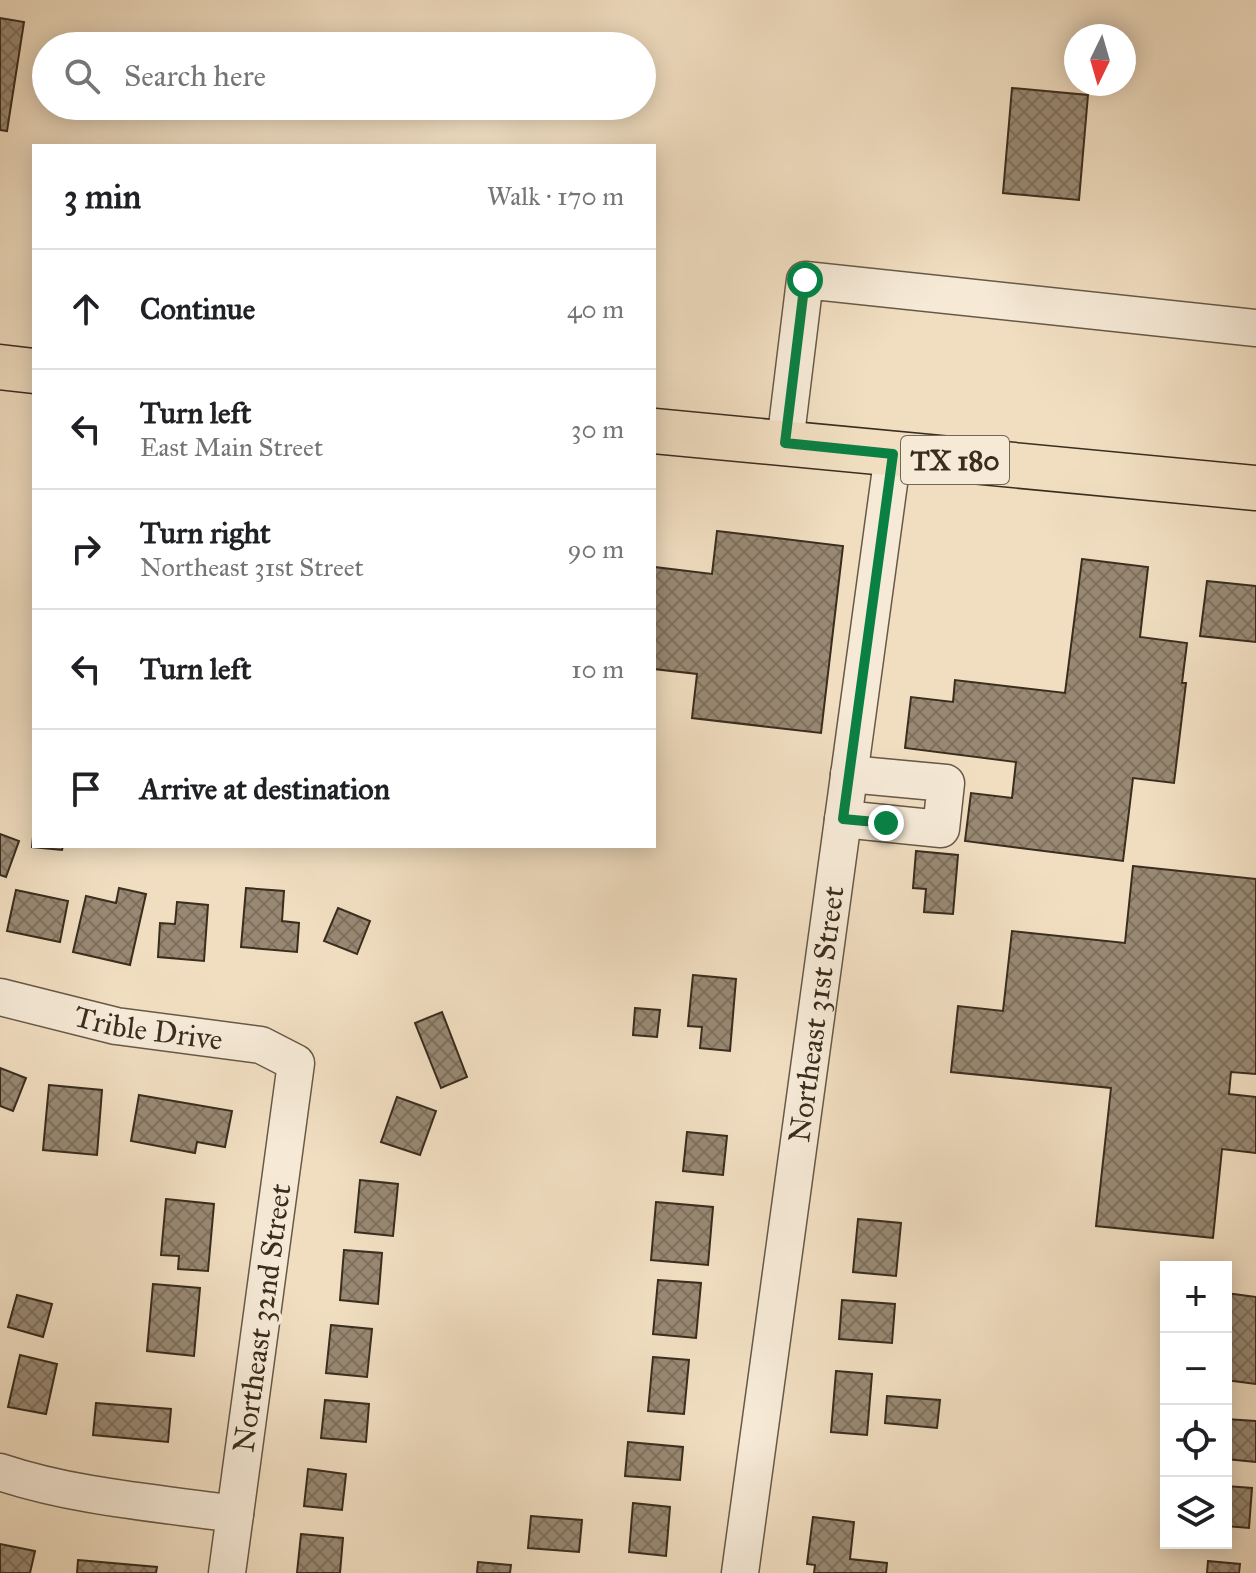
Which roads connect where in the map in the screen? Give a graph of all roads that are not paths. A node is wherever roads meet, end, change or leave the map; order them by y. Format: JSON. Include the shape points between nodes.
{"nodes":[{"id":1,"x":1256,"y":328,"type":"edge"},
{"id":2,"x":0,"y":367,"type":"edge"},
{"id":3,"x":32,"y":371,"type":"edge"},
{"id":4,"x":656,"y":431,"type":"edge"},
{"id":5,"x":785,"y":443,"type":"junction"},
{"id":6,"x":893,"y":454,"type":"junction"},
{"id":7,"x":1256,"y":488,"type":"edge"},
{"id":8,"x":849,"y":774,"type":"junction"},
{"id":9,"x":843,"y":819,"type":"junction"},
{"id":10,"x":0,"y":997,"type":"edge"},
{"id":11,"x":296,"y":1063,"type":"joint"},
{"id":12,"x":0,"y":1472,"type":"edge"},
{"id":13,"x":235,"y":1514,"type":"junction"},
{"id":14,"x":227,"y":1573,"type":"edge"},
{"id":15,"x":740,"y":1573,"type":"edge"}],
"edges":[{"from":1,"to":5,"type":"street","via":[[805,280]]},
{"from":2,"to":3,"type":"main road"},
{"from":4,"to":5,"type":"main road","number":"TX 180"},
{"from":5,"to":6,"type":"main road","number":"TX 180"},
{"from":6,"to":7,"type":"main road","number":"TX 180"},
{"from":6,"to":8,"type":"street","name":"Northeast 31st Street"},
{"from":8,"to":9,"type":"street","name":"Northeast 31st Street"},
{"from":8,"to":9,"type":"street","via":[[946,783],[941,829]]},
{"from":9,"to":15,"type":"street","name":"Northeast 31st Street"},
{"from":10,"to":11,"type":"street","name":"Trible Drive","via":[[116,1026],[261,1045]]},
{"from":11,"to":13,"type":"street","name":"Northeast 32nd Street"},
{"from":12,"to":13,"type":"street","via":[[126,1499]]},
{"from":13,"to":14,"type":"street","name":"Northeast 32nd Street"}]}
